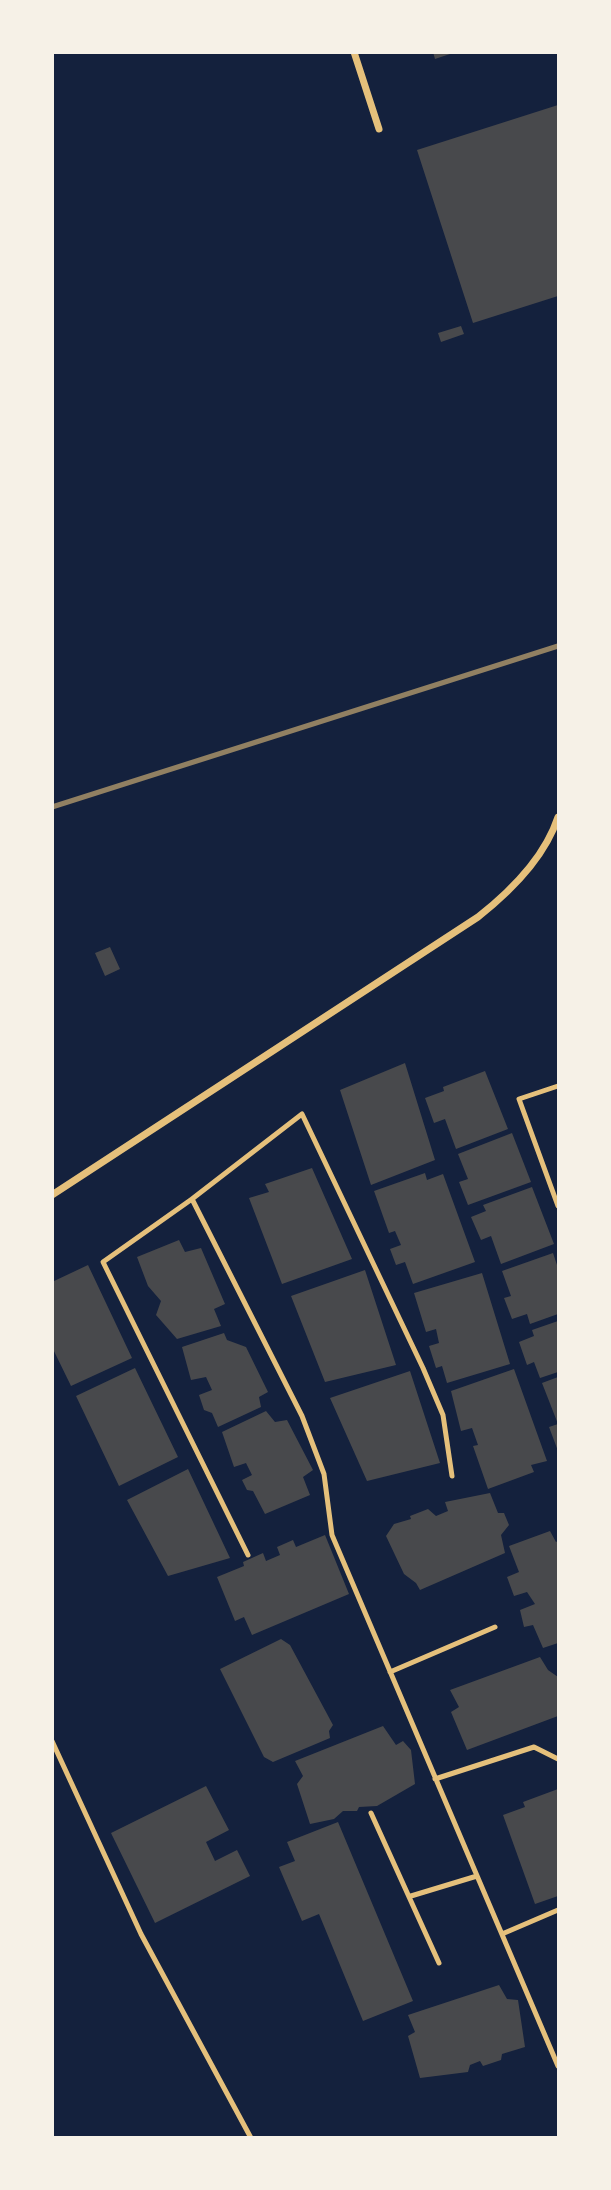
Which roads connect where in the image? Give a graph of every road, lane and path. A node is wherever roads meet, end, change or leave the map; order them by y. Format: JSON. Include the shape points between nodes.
{"nodes":[{"id":1,"x":354,"y":52,"type":"edge"},
{"id":2,"x":379,"y":129,"type":"dead end"},
{"id":3,"x":558,"y":817,"type":"edge"},
{"id":4,"x":558,"y":1086,"type":"edge"},
{"id":5,"x":52,"y":1195,"type":"edge"},
{"id":6,"x":192,"y":1199,"type":"junction"},
{"id":7,"x":558,"y":1206,"type":"edge"},
{"id":8,"x":453,"y":1476,"type":"dead end"},
{"id":9,"x":248,"y":1555,"type":"dead end"},
{"id":10,"x":495,"y":1627,"type":"dead end"},
{"id":11,"x":390,"y":1672,"type":"junction"},
{"id":12,"x":52,"y":1741,"type":"edge"},
{"id":13,"x":558,"y":1759,"type":"edge"},
{"id":14,"x":435,"y":1779,"type":"junction"},
{"id":15,"x":371,"y":1813,"type":"dead end"},
{"id":16,"x":477,"y":1876,"type":"junction"},
{"id":17,"x":411,"y":1896,"type":"junction"},
{"id":18,"x":558,"y":1910,"type":"edge"},
{"id":19,"x":502,"y":1934,"type":"junction"},
{"id":20,"x":439,"y":1963,"type":"dead end"},
{"id":21,"x":558,"y":2066,"type":"edge"},
{"id":22,"x":251,"y":2137,"type":"edge"}],
"edges":[{"from":1,"to":2,"type":"street"},
{"from":3,"to":5,"type":"street","via":[[538,857],[500,900],[478,917]]},
{"from":4,"to":7,"type":"lane","via":[[519,1099]]},
{"from":6,"to":8,"type":"lane","via":[[302,1114],[424,1368],[443,1415]]},
{"from":6,"to":9,"type":"lane","via":[[103,1262]]},
{"from":6,"to":11,"type":"lane","via":[[302,1416],[324,1474],[332,1535]]},
{"from":10,"to":11,"type":"lane"},
{"from":11,"to":14,"type":"lane"},
{"from":12,"to":22,"type":"lane","via":[[141,1934]]},
{"from":13,"to":14,"type":"lane","via":[[534,1746]]},
{"from":14,"to":16,"type":"lane"},
{"from":15,"to":17,"type":"lane"},
{"from":16,"to":17,"type":"lane"},
{"from":16,"to":19,"type":"lane"},
{"from":17,"to":20,"type":"lane"},
{"from":18,"to":19,"type":"lane"},
{"from":19,"to":21,"type":"lane"}]}
